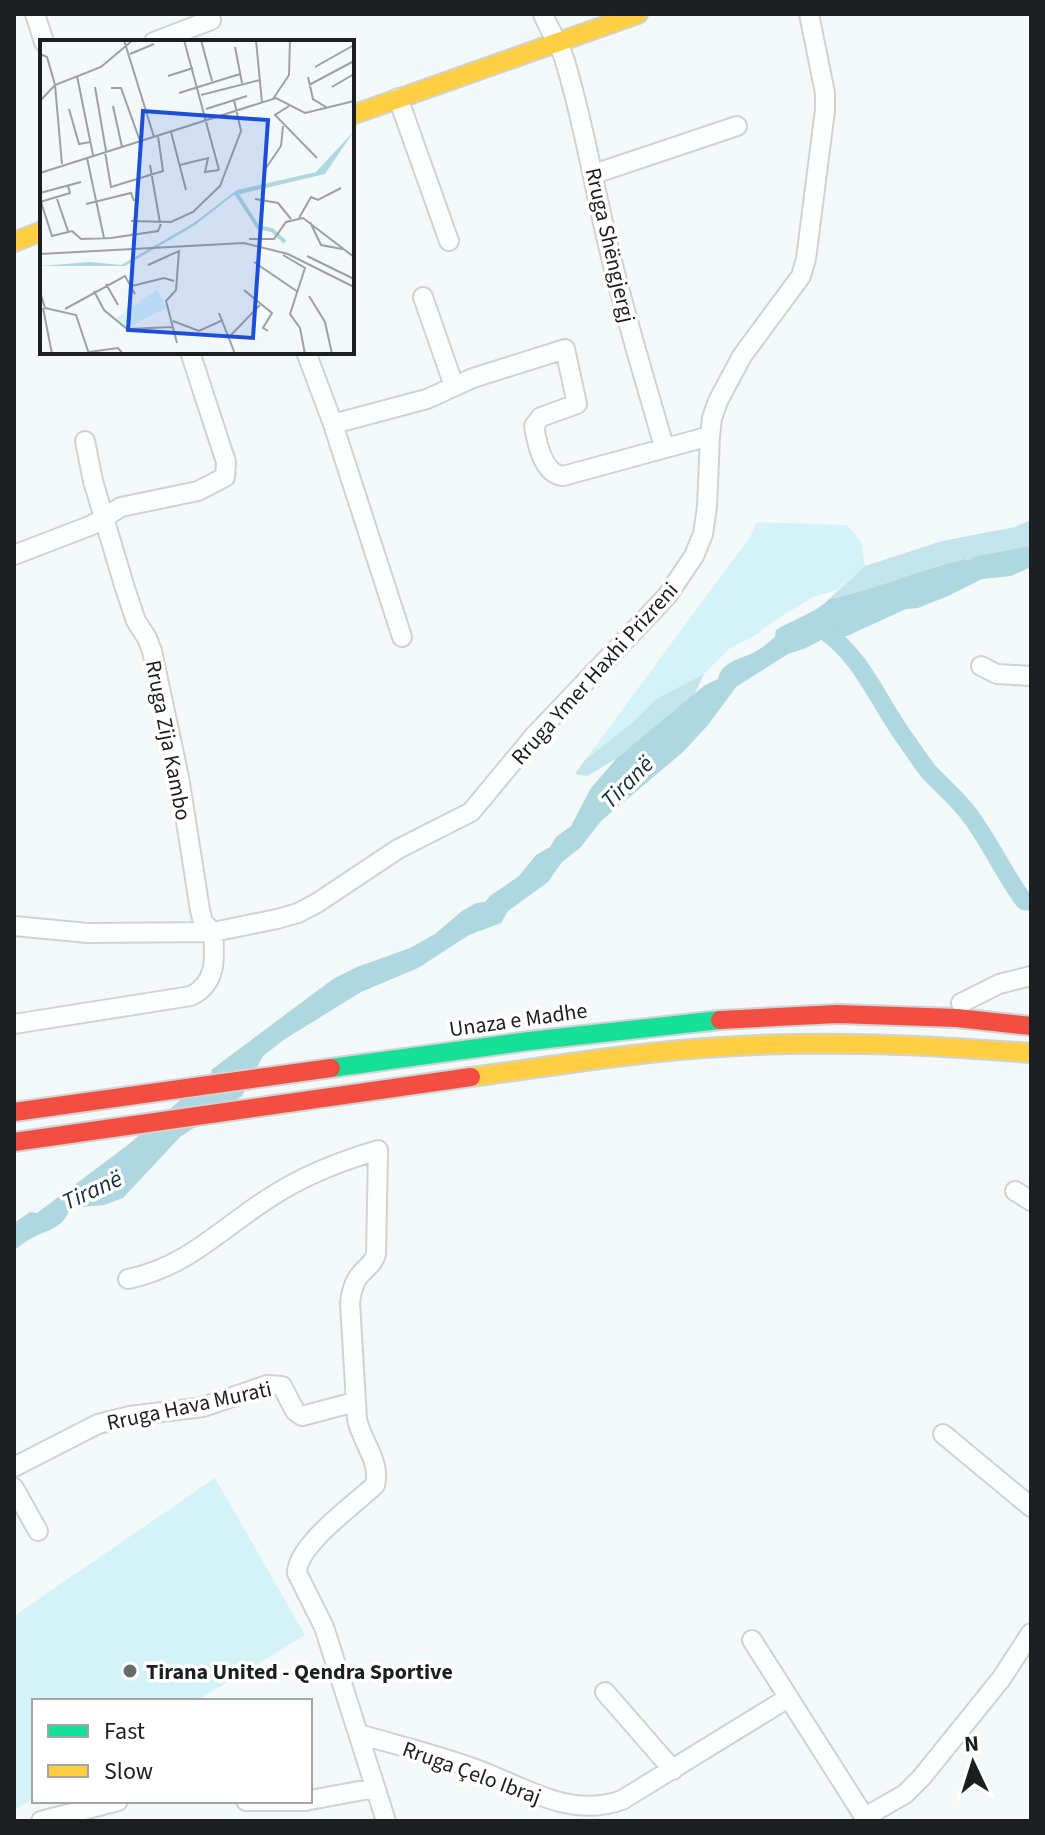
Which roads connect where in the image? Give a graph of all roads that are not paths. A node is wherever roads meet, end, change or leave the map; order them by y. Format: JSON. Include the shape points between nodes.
{"nodes":[{"id":1,"x":35,"y":14,"type":"edge"},
{"id":2,"x":543,"y":14,"type":"edge"},
{"id":3,"x":638,"y":14,"type":"edge"},
{"id":4,"x":809,"y":14,"type":"edge"},
{"id":5,"x":211,"y":20,"type":"dead end"},
{"id":6,"x":43,"y":40,"type":"edge"},
{"id":7,"x":159,"y":40,"type":"edge"},
{"id":8,"x":556,"y":43,"type":"junction"},
{"id":9,"x":398,"y":98,"type":"junction"},
{"id":10,"x":354,"y":114,"type":"edge"},
{"id":11,"x":737,"y":126,"type":"dead end"},
{"id":12,"x":594,"y":174,"type":"junction"},
{"id":13,"x":40,"y":232,"type":"edge"},
{"id":14,"x":449,"y":241,"type":"dead end"},
{"id":15,"x":14,"y":242,"type":"edge"},
{"id":16,"x":423,"y":297,"type":"dead end"},
{"id":17,"x":191,"y":354,"type":"edge"},
{"id":18,"x":307,"y":354,"type":"edge"},
{"id":19,"x":454,"y":386,"type":"junction"},
{"id":20,"x":333,"y":424,"type":"junction"},
{"id":21,"x":710,"y":436,"type":"junction"},
{"id":22,"x":85,"y":441,"type":"dead end"},
{"id":23,"x":664,"y":447,"type":"junction"},
{"id":24,"x":105,"y":516,"type":"junction"},
{"id":25,"x":14,"y":555,"type":"edge"},
{"id":26,"x":402,"y":637,"type":"dead end"},
{"id":27,"x":981,"y":666,"type":"dead end"},
{"id":28,"x":1031,"y":676,"type":"edge"},
{"id":29,"x":14,"y":926,"type":"edge"},
{"id":30,"x":213,"y":932,"type":"junction"},
{"id":31,"x":1031,"y":976,"type":"edge"},
{"id":32,"x":961,"y":1003,"type":"dead end"},
{"id":33,"x":1031,"y":1013,"type":"edge"},
{"id":34,"x":793,"y":1015,"type":"junction"},
{"id":35,"x":14,"y":1024,"type":"edge"},
{"id":36,"x":1031,"y":1026,"type":"edge"},
{"id":37,"x":802,"y":1043,"type":"junction"},
{"id":38,"x":1031,"y":1053,"type":"edge"},
{"id":39,"x":1031,"y":1069,"type":"edge"},
{"id":40,"x":14,"y":1112,"type":"edge"},
{"id":41,"x":14,"y":1142,"type":"edge"},
{"id":42,"x":128,"y":1279,"type":"dead end"},
{"id":43,"x":355,"y":1402,"type":"junction"},
{"id":44,"x":943,"y":1434,"type":"dead end"},
{"id":45,"x":14,"y":1467,"type":"edge"},
{"id":46,"x":14,"y":1488,"type":"edge"},
{"id":47,"x":1031,"y":1507,"type":"edge"},
{"id":48,"x":38,"y":1531,"type":"dead end"},
{"id":49,"x":1031,"y":1633,"type":"edge"},
{"id":50,"x":752,"y":1640,"type":"dead end"},
{"id":51,"x":605,"y":1692,"type":"dead end"},
{"id":52,"x":788,"y":1698,"type":"junction"},
{"id":53,"x":359,"y":1734,"type":"junction"},
{"id":54,"x":673,"y":1770,"type":"junction"},
{"id":55,"x":375,"y":1788,"type":"junction"},
{"id":56,"x":312,"y":1800,"type":"edge"},
{"id":57,"x":110,"y":1803,"type":"edge"},
{"id":58,"x":866,"y":1819,"type":"edge"},
{"id":59,"x":41,"y":1821,"type":"edge"},
{"id":60,"x":386,"y":1821,"type":"edge"}],
"edges":[{"from":1,"to":6,"type":"street"},
{"from":2,"to":8,"type":"street","name":"Rruga Shëngjergj"},
{"from":3,"to":8,"type":"main road"},
{"from":4,"to":21,"type":"street","name":"Rruga Ymer Haxhi Prizreni","via":[[825,110],[806,259],[801,276],[726,384]]},
{"from":5,"to":7,"type":"street"},
{"from":8,"to":9,"type":"main road"},
{"from":8,"to":12,"type":"street","name":"Rruga Shëngjergj"},
{"from":9,"to":10,"type":"main road"},
{"from":9,"to":14,"type":"street"},
{"from":11,"to":12,"type":"street"},
{"from":12,"to":23,"type":"street","name":"Rruga Shëngjergj"},
{"from":13,"to":15,"type":"main road"},
{"from":16,"to":19,"type":"street"},
{"from":17,"to":24,"type":"street","via":[[226,462],[225,477],[198,491],[144,500]]},
{"from":18,"to":20,"type":"street"},
{"from":19,"to":20,"type":"street","via":[[427,399]]},
{"from":19,"to":23,"type":"street","via":[[565,349],[577,404],[541,417],[534,426],[550,472],[563,476]]},
{"from":20,"to":26,"type":"street"},
{"from":21,"to":23,"type":"street"},
{"from":21,"to":30,"type":"street","name":"Rruga Ymer Haxhi Prizreni","via":[[703,534],[681,577],[471,812],[398,849],[298,913]]},
{"from":22,"to":24,"type":"street","name":"Rruga Zija Kambo"},
{"from":24,"to":25,"type":"street"},
{"from":24,"to":30,"type":"street","name":"Rruga Zija Kambo","via":[[136,621],[152,651],[200,910]]},
{"from":27,"to":28,"type":"street","via":[[997,674]]},
{"from":29,"to":30,"type":"street","via":[[88,933]]},
{"from":30,"to":35,"type":"street","via":[[215,956],[203,991]]},
{"from":31,"to":32,"type":"street","via":[[999,984]]},
{"from":33,"to":34,"type":"main road","via":[[888,1002],[847,1003]]},
{"from":34,"to":36,"type":"main road","name":"Unaza e Madhe","via":[[927,1017]]},
{"from":34,"to":40,"type":"main road","name":"Unaza e Madhe","via":[[584,1033]]},
{"from":37,"to":38,"type":"main road"},
{"from":37,"to":39,"type":"main road","via":[[834,1054]]},
{"from":37,"to":41,"type":"main road","via":[[610,1058]]},
{"from":42,"to":43,"type":"street","via":[[194,1252],[311,1173],[378,1150],[376,1254],[359,1276],[350,1303]]},
{"from":43,"to":45,"type":"street","name":"Rruga Hava Murati","via":[[302,1416],[282,1386],[267,1385],[203,1407],[98,1424]]},
{"from":43,"to":53,"type":"street","via":[[359,1431],[378,1473],[375,1485],[314,1541],[297,1573],[324,1627]]},
{"from":44,"to":47,"type":"street"},
{"from":46,"to":48,"type":"street"},
{"from":49,"to":58,"type":"street","via":[[922,1777]]},
{"from":50,"to":52,"type":"street"},
{"from":51,"to":54,"type":"street"},
{"from":52,"to":54,"type":"street","name":"Rruga Çelo Ibraj"},
{"from":52,"to":58,"type":"street"},
{"from":53,"to":54,"type":"street","name":"Rruga Çelo Ibraj","via":[[424,1751],[581,1807],[622,1800]]},
{"from":53,"to":55,"type":"street"},
{"from":55,"to":56,"type":"street"},
{"from":55,"to":60,"type":"street"},
{"from":57,"to":59,"type":"street"}]}
